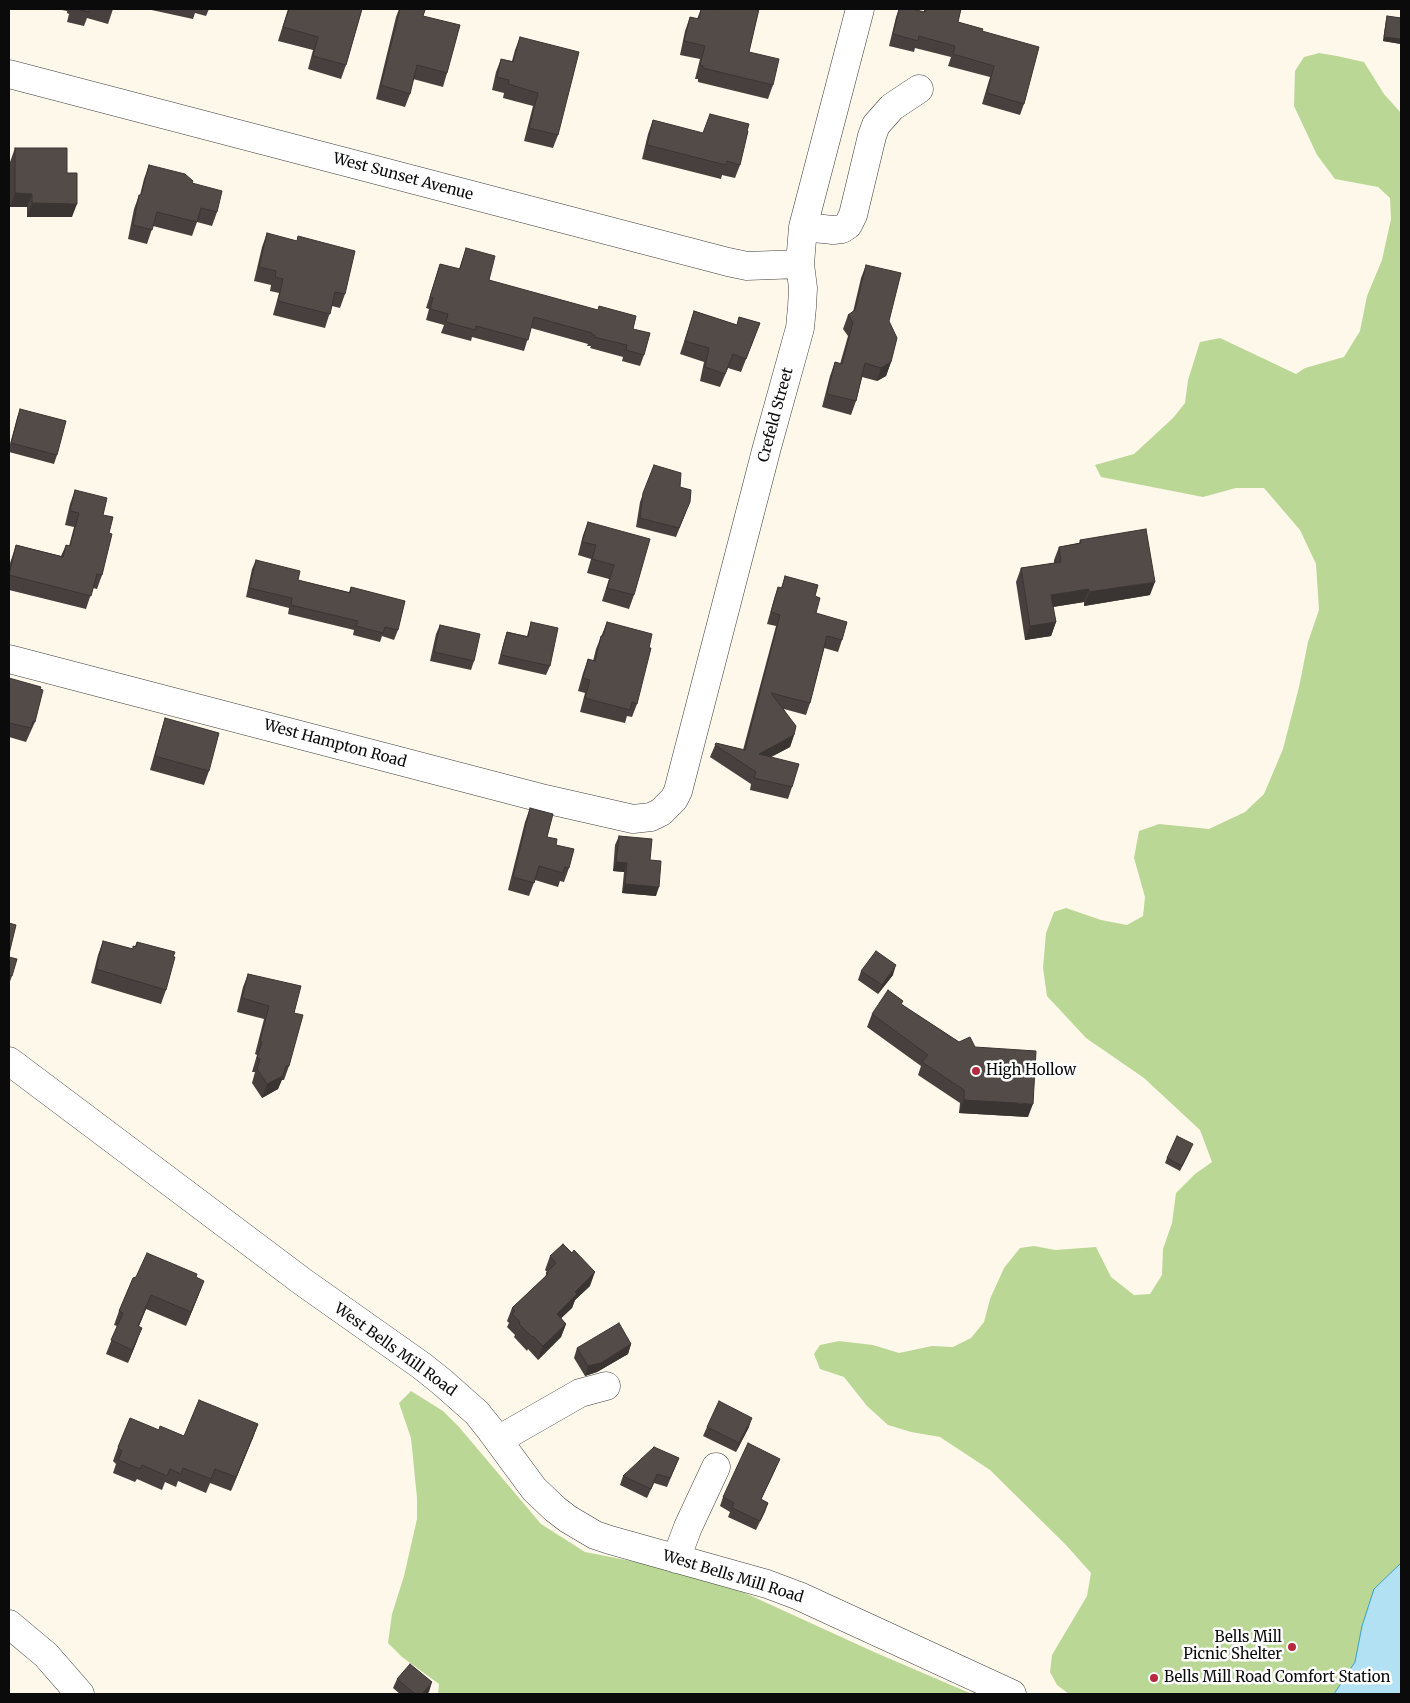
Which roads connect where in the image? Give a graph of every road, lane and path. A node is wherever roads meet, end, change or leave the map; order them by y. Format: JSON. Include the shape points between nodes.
{"nodes":[{"id":1,"x":860,"y":9,"type":"edge"},
{"id":2,"x":9,"y":74,"type":"edge"},
{"id":3,"x":919,"y":89,"type":"dead end"},
{"id":4,"x":804,"y":227,"type":"junction"},
{"id":5,"x":800,"y":264,"type":"junction"},
{"id":6,"x":9,"y":659,"type":"edge"},
{"id":7,"x":661,"y":812,"type":"joint"},
{"id":8,"x":9,"y":1061,"type":"edge"},
{"id":9,"x":606,"y":1386,"type":"dead end"},
{"id":10,"x":498,"y":1440,"type":"junction"},
{"id":11,"x":716,"y":1467,"type":"dead end"},
{"id":12,"x":676,"y":1559,"type":"junction"},
{"id":13,"x":9,"y":1624,"type":"edge"},
{"id":14,"x":80,"y":1694,"type":"edge"},
{"id":15,"x":1012,"y":1694,"type":"edge"}],
"edges":[{"from":1,"to":4,"type":"street","name":"Crefeld Street"},
{"from":2,"to":5,"type":"street","name":"West Sunset Avenue","via":[[728,262],[747,266]]},
{"from":3,"to":4,"type":"street","via":[[892,107],[876,125],[848,225],[833,230]]},
{"from":4,"to":5,"type":"street","name":"Crefeld Street"},
{"from":5,"to":7,"type":"street","name":"Crefeld Street","via":[[800,328],[678,791]]},
{"from":6,"to":7,"type":"street","name":"West Hampton Road","via":[[545,799],[633,819]]},
{"from":8,"to":10,"type":"street","name":"West Bells Mill Road","via":[[296,1277],[422,1366],[477,1413]]},
{"from":9,"to":10,"type":"street","via":[[580,1392]]},
{"from":10,"to":12,"type":"street","name":"West Bells Mill Road","via":[[534,1489],[568,1519],[610,1540]]},
{"from":11,"to":12,"type":"street"},
{"from":12,"to":15,"type":"street","name":"West Bells Mill Road","via":[[799,1596]]},
{"from":13,"to":14,"type":"street","via":[[46,1654]]}]}
